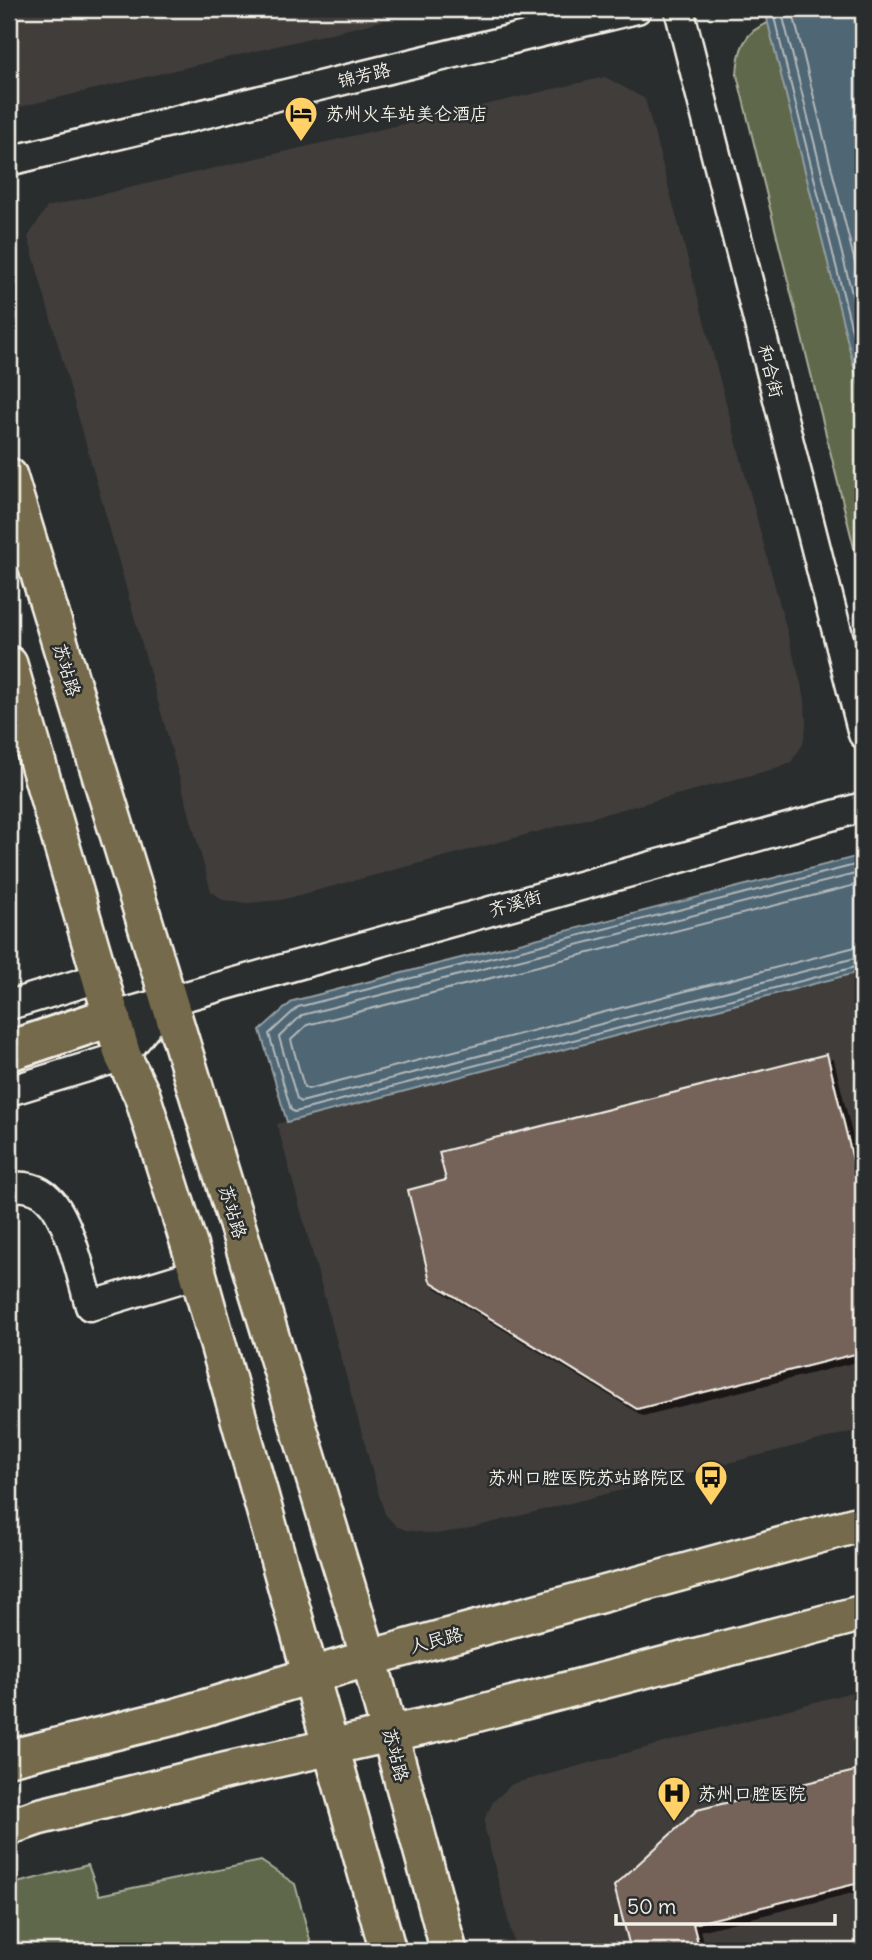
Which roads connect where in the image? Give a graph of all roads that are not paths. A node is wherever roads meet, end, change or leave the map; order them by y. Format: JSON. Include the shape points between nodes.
{"nodes":[{"id":1,"x":637,"y":9,"type":"edge"},
{"id":2,"x":679,"y":9,"type":"edge"},
{"id":3,"x":9,"y":161,"type":"edge"},
{"id":4,"x":9,"y":476,"type":"edge"},
{"id":5,"x":9,"y":664,"type":"edge"},
{"id":6,"x":863,"y":734,"type":"edge"},
{"id":7,"x":863,"y":807,"type":"edge"},
{"id":8,"x":99,"y":978,"type":"junction"},
{"id":9,"x":167,"y":1000,"type":"junction"},
{"id":10,"x":9,"y":1005,"type":"edge"},
{"id":11,"x":111,"y":1017,"type":"junction"},
{"id":12,"x":9,"y":1051,"type":"edge"},
{"id":13,"x":123,"y":1056,"type":"junction"},
{"id":14,"x":9,"y":1091,"type":"edge"},
{"id":15,"x":9,"y":1186,"type":"edge"},
{"id":16,"x":198,"y":1273,"type":"junction"},
{"id":17,"x":863,"y":1523,"type":"edge"},
{"id":18,"x":863,"y":1613,"type":"edge"},
{"id":19,"x":369,"y":1658,"type":"junction"},
{"id":20,"x":310,"y":1675,"type":"junction"},
{"id":21,"x":391,"y":1735,"type":"junction"},
{"id":22,"x":332,"y":1747,"type":"junction"},
{"id":23,"x":9,"y":1758,"type":"edge"},
{"id":24,"x":9,"y":1827,"type":"edge"},
{"id":25,"x":388,"y":1951,"type":"edge"},
{"id":26,"x":449,"y":1951,"type":"edge"}],
"edges":[{"from":1,"to":3,"type":"street","name":"锦芳路"},
{"from":2,"to":6,"type":"street","name":"和合街"},
{"from":4,"to":9,"type":"main road","name":"苏站路"},
{"from":5,"to":8,"type":"main road"},
{"from":7,"to":9,"type":"street","name":"齐溪街"},
{"from":8,"to":10,"type":"street"},
{"from":8,"to":11,"type":"main road"},
{"from":9,"to":11,"type":"street","name":"齐溪街"},
{"from":9,"to":13,"type":"street"},
{"from":9,"to":19,"type":"main road","name":"苏站路"},
{"from":11,"to":12,"type":"highway"},
{"from":11,"to":13,"type":"main road"},
{"from":13,"to":14,"type":"street"},
{"from":13,"to":16,"type":"main road","via":[[142,1095]]},
{"from":15,"to":16,"type":"street","via":[[32,1188],[50,1199],[69,1238],[90,1306]]},
{"from":16,"to":20,"type":"main road"},
{"from":17,"to":19,"type":"main road","name":"人民路"},
{"from":18,"to":21,"type":"main road"},
{"from":19,"to":20,"type":"main road","name":"人民路"},
{"from":19,"to":21,"type":"main road","name":"苏站路"},
{"from":20,"to":22,"type":"main road"},
{"from":20,"to":23,"type":"main road","name":"人民路","via":[[174,1717]]},
{"from":21,"to":22,"type":"main road"},
{"from":21,"to":26,"type":"main road","name":"苏站路"},
{"from":22,"to":24,"type":"main road"},
{"from":22,"to":25,"type":"main road"}]}
